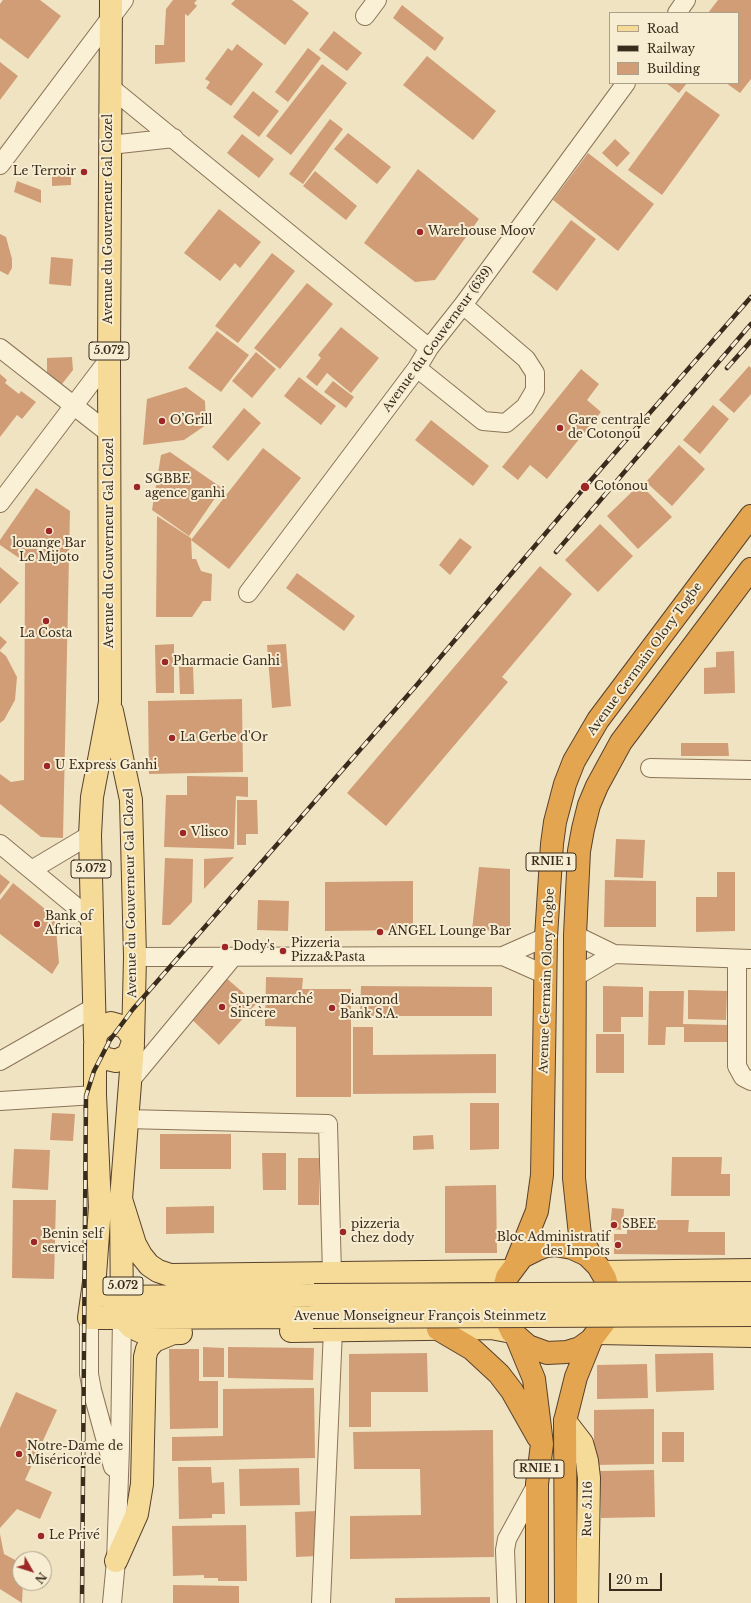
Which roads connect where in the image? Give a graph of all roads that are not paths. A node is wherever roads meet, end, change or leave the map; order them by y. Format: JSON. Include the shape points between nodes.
{"nodes":[{"id":1,"x":377,"y":0,"type":"edge"},
{"id":2,"x":686,"y":0,"type":"edge"},
{"id":3,"x":115,"y":6,"type":"edge"},
{"id":4,"x":678,"y":12,"type":"edge"},
{"id":5,"x":365,"y":16,"type":"dead end"},
{"id":6,"x":625,"y":84,"type":"edge"},
{"id":7,"x":110,"y":87,"type":"junction"},
{"id":8,"x":174,"y":138,"type":"junction"},
{"id":9,"x":110,"y":145,"type":"junction"},
{"id":10,"x":0,"y":165,"type":"edge"},
{"id":11,"x":463,"y":305,"type":"junction"},
{"id":12,"x":0,"y":348,"type":"edge"},
{"id":13,"x":429,"y":348,"type":"junction"},
{"id":14,"x":109,"y":359,"type":"junction"},
{"id":15,"x":417,"y":368,"type":"junction"},
{"id":16,"x":74,"y":406,"type":"junction"},
{"id":17,"x":110,"y":434,"type":"junction"},
{"id":18,"x":0,"y":503,"type":"edge"},
{"id":19,"x":751,"y":516,"type":"edge"},
{"id":20,"x":751,"y":569,"type":"edge"},
{"id":21,"x":248,"y":593,"type":"dead end"},
{"id":22,"x":110,"y":702,"type":"junction"},
{"id":23,"x":650,"y":768,"type":"dead end"},
{"id":24,"x":751,"y":770,"type":"edge"},
{"id":25,"x":90,"y":835,"type":"junction"},
{"id":26,"x":0,"y":844,"type":"edge"},
{"id":27,"x":33,"y":869,"type":"junction"},
{"id":28,"x":92,"y":920,"type":"junction"},
{"id":29,"x":574,"y":935,"type":"junction"},
{"id":30,"x":546,"y":937,"type":"junction"},
{"id":31,"x":614,"y":954,"type":"junction"},
{"id":32,"x":503,"y":956,"type":"junction"},
{"id":33,"x":134,"y":957,"type":"junction"},
{"id":34,"x":233,"y":957,"type":"junction"},
{"id":35,"x":744,"y":959,"type":"edge"},
{"id":36,"x":546,"y":975,"type":"junction"},
{"id":37,"x":575,"y":978,"type":"junction"},
{"id":38,"x":93,"y":1008,"type":"junction"},
{"id":39,"x":133,"y":1041,"type":"junction"},
{"id":40,"x":95,"y":1042,"type":"junction"},
{"id":41,"x":0,"y":1061,"type":"edge"},
{"id":42,"x":130,"y":1081,"type":"junction"},
{"id":43,"x":751,"y":1081,"type":"edge"},
{"id":44,"x":95,"y":1095,"type":"junction"},
{"id":45,"x":0,"y":1101,"type":"edge"},
{"id":46,"x":126,"y":1119,"type":"junction"},
{"id":47,"x":121,"y":1199,"type":"junction"},
{"id":48,"x":122,"y":1254,"type":"junction"},
{"id":49,"x":597,"y":1266,"type":"junction"},
{"id":50,"x":513,"y":1267,"type":"junction"},
{"id":51,"x":751,"y":1270,"type":"edge"},
{"id":52,"x":332,"y":1274,"type":"junction"},
{"id":53,"x":751,"y":1293,"type":"edge"},
{"id":54,"x":154,"y":1296,"type":"junction"},
{"id":55,"x":90,"y":1307,"type":"junction"},
{"id":56,"x":122,"y":1307,"type":"junction"},
{"id":57,"x":751,"y":1315,"type":"edge"},
{"id":58,"x":438,"y":1329,"type":"junction"},
{"id":59,"x":333,"y":1330,"type":"junction"},
{"id":60,"x":172,"y":1333,"type":"junction"},
{"id":61,"x":515,"y":1335,"type":"junction"},
{"id":62,"x":595,"y":1336,"type":"junction"},
{"id":63,"x":751,"y":1336,"type":"edge"},
{"id":64,"x":565,"y":1421,"type":"junction"},
{"id":65,"x":542,"y":1444,"type":"junction"},
{"id":66,"x":537,"y":1484,"type":"junction"},
{"id":67,"x":117,"y":1497,"type":"junction"},
{"id":68,"x":116,"y":1561,"type":"junction"},
{"id":69,"x":112,"y":1603,"type":"edge"},
{"id":70,"x":321,"y":1603,"type":"edge"},
{"id":71,"x":506,"y":1603,"type":"edge"},
{"id":72,"x":537,"y":1603,"type":"edge"},
{"id":73,"x":566,"y":1603,"type":"edge"},
{"id":74,"x":587,"y":1603,"type":"edge"}],
"edges":[{"from":1,"to":5,"type":"street"},
{"from":2,"to":4,"type":"street"},
{"from":3,"to":7,"type":"main road","name":"Avenue du Gouverneur Gal Clozel","number":"5.072"},
{"from":3,"to":10,"type":"street"},
{"from":6,"to":11,"type":"street","name":"Avenue du Gouverneur (639)"},
{"from":7,"to":8,"type":"street"},
{"from":7,"to":9,"type":"main road","name":"Avenue du Gouverneur Gal Clozel","number":"5.072"},
{"from":8,"to":9,"type":"street"},
{"from":8,"to":13,"type":"street"},
{"from":9,"to":14,"type":"main road","name":"Avenue du Gouverneur Gal Clozel","number":"5.072"},
{"from":11,"to":13,"type":"street","name":"Avenue du Gouverneur (639)"},
{"from":11,"to":15,"type":"street","via":[[526,359],[535,373],[535,390],[525,407],[506,423],[483,421]]},
{"from":12,"to":16,"type":"street"},
{"from":13,"to":15,"type":"street","name":"Avenue du Gouverneur (639)"},
{"from":14,"to":16,"type":"street"},
{"from":14,"to":17,"type":"main road","name":"Avenue du Gouverneur Gal Clozel","number":"5.072"},
{"from":15,"to":21,"type":"street","name":"Avenue du Gouverneur (639)"},
{"from":16,"to":17,"type":"street"},
{"from":16,"to":18,"type":"street"},
{"from":17,"to":22,"type":"main road","name":"Avenue du Gouverneur Gal Clozel","number":"5.072"},
{"from":19,"to":30,"type":"highway","name":"Avenue Germain Olory Togbe","number":"RNIE 1","via":[[598,720],[574,761],[555,822]]},
{"from":20,"to":29,"type":"highway","number":"RNIE 1","via":[[621,742],[597,786],[589,805],[579,851]]},
{"from":22,"to":25,"type":"main road","name":"Avenue du Gouverneur Gal Clozel","number":"5.072","via":[[92,797]]},
{"from":22,"to":33,"type":"main road","name":"Avenue du Gouverneur Gal Clozel","number":"5.072","via":[[131,800]]},
{"from":23,"to":24,"type":"street"},
{"from":25,"to":27,"type":"street"},
{"from":25,"to":28,"type":"main road","name":"Avenue du Gouverneur Gal Clozel","number":"5.072"},
{"from":26,"to":27,"type":"street"},
{"from":27,"to":28,"type":"street"},
{"from":28,"to":38,"type":"main road","name":"Avenue du Gouverneur Gal Clozel","number":"5.072"},
{"from":29,"to":31,"type":"street"},
{"from":29,"to":37,"type":"highway","number":"RNIE 1"},
{"from":30,"to":32,"type":"street"},
{"from":30,"to":36,"type":"highway","name":"Avenue Germain Olory Togbe","number":"RNIE 1"},
{"from":31,"to":35,"type":"street"},
{"from":31,"to":37,"type":"street"},
{"from":32,"to":34,"type":"street"},
{"from":32,"to":36,"type":"street"},
{"from":33,"to":34,"type":"street"},
{"from":33,"to":39,"type":"main road","name":"Avenue du Gouverneur Gal Clozel","number":"5.072"},
{"from":34,"to":42,"type":"street"},
{"from":35,"to":43,"type":"street","via":[[737,1066],[743,1077]]},
{"from":36,"to":50,"type":"highway","name":"Avenue Germain Olory Togbe","number":"RNIE 1","via":[[542,1175],[537,1211]]},
{"from":37,"to":49,"type":"highway","number":"RNIE 1","via":[[574,1186],[580,1235]]},
{"from":38,"to":40,"type":"main road","name":"Avenue du Gouverneur Gal Clozel","number":"5.072"},
{"from":38,"to":41,"type":"street"},
{"from":39,"to":40,"type":"main road","via":[[127,1028],[114,1023],[102,1028]]},
{"from":39,"to":40,"type":"main road","via":[[125,1058],[114,1061],[101,1056]]},
{"from":39,"to":42,"type":"main road","name":"Avenue du Gouverneur Gal Clozel","number":"5.072"},
{"from":40,"to":44,"type":"main road","name":"Avenue du Gouverneur Gal Clozel","number":"5.072"},
{"from":42,"to":46,"type":"main road","name":"Avenue du Gouverneur Gal Clozel","number":"5.072"},
{"from":44,"to":45,"type":"street"},
{"from":44,"to":55,"type":"main road","name":"Avenue du Gouverneur Gal Clozel","number":"5.072","via":[[100,1207]]},
{"from":46,"to":47,"type":"main road","name":"Avenue du Gouverneur Gal Clozel","number":"5.072"},
{"from":46,"to":52,"type":"street","via":[[328,1124]]},
{"from":47,"to":48,"type":"main road","name":"Avenue du Gouverneur Gal Clozel","number":"5.072"},
{"from":47,"to":52,"type":"main road","via":[[135,1244],[149,1265],[158,1271],[170,1275]]},
{"from":48,"to":54,"type":"main road","via":[[129,1280],[136,1287]]},
{"from":48,"to":56,"type":"main road","name":"Avenue du Gouverneur Gal Clozel","number":"5.072"},
{"from":49,"to":50,"type":"highway","via":[[572,1248],[555,1245],[538,1248],[522,1257]]},
{"from":49,"to":51,"type":"main road"},
{"from":49,"to":62,"type":"highway","number":"RNIE 1","via":[[608,1285],[609,1306],[606,1320]]},
{"from":50,"to":52,"type":"main road"},
{"from":50,"to":61,"type":"highway","number":"RNIE 1","via":[[503,1289],[502,1302],[504,1315]]},
{"from":53,"to":54,"type":"main road","name":"Avenue Monseigneur François Steinmetz","bridge":true},
{"from":54,"to":56,"type":"main road","name":"Avenue Monseigneur François Steinmetz"},
{"from":55,"to":56,"type":"main road","name":"Avenue Monseigneur François Steinmetz"},
{"from":55,"to":67,"type":"street","name":"Avenue du Gouverneur Gal Clozel","number":"5.072","via":[[89,1374],[114,1467]]},
{"from":56,"to":57,"type":"main road","name":"Avenue Monseigneur François Steinmetz","bridge":true,"via":[[313,1317]]},
{"from":56,"to":60,"type":"main road","name":"Avenue Monseigneur François Steinmetz","via":[[131,1327],[146,1334]]},
{"from":56,"to":67,"type":"street","name":"Avenue du Gouverneur Gal Clozel","number":"5.072"},
{"from":58,"to":59,"type":"main road","name":"Avenue Monseigneur François Steinmetz"},
{"from":58,"to":61,"type":"main road","name":"Avenue Monseigneur François Steinmetz","via":[[491,1328]]},
{"from":58,"to":65,"type":"highway","via":[[472,1349],[500,1374]]},
{"from":59,"to":60,"type":"main road","name":"Avenue Monseigneur François Steinmetz"},
{"from":59,"to":70,"type":"street"},
{"from":60,"to":68,"type":"main road","via":[[154,1341],[144,1357],[142,1484],[136,1514]]},
{"from":61,"to":62,"type":"highway","via":[[534,1349],[554,1354],[574,1350]]},
{"from":61,"to":65,"type":"highway","number":"RNIE 1","via":[[534,1379]]},
{"from":62,"to":63,"type":"main road"},
{"from":62,"to":64,"type":"highway","number":"RNIE 1","via":[[576,1377]]},
{"from":64,"to":73,"type":"highway","number":"RNIE 1"},
{"from":64,"to":74,"type":"main road","name":"Rue 5.116","via":[[582,1443],[587,1461]]},
{"from":65,"to":66,"type":"highway","number":"RNIE 1"},
{"from":66,"to":71,"type":"street","via":[[507,1539]]},
{"from":66,"to":72,"type":"highway","number":"RNIE 1"},
{"from":67,"to":68,"type":"street","name":"Avenue du Gouverneur Gal Clozel","number":"5.072"},
{"from":68,"to":69,"type":"street","name":"Avenue du Gouverneur Gal Clozel","number":"5.072"}]}
